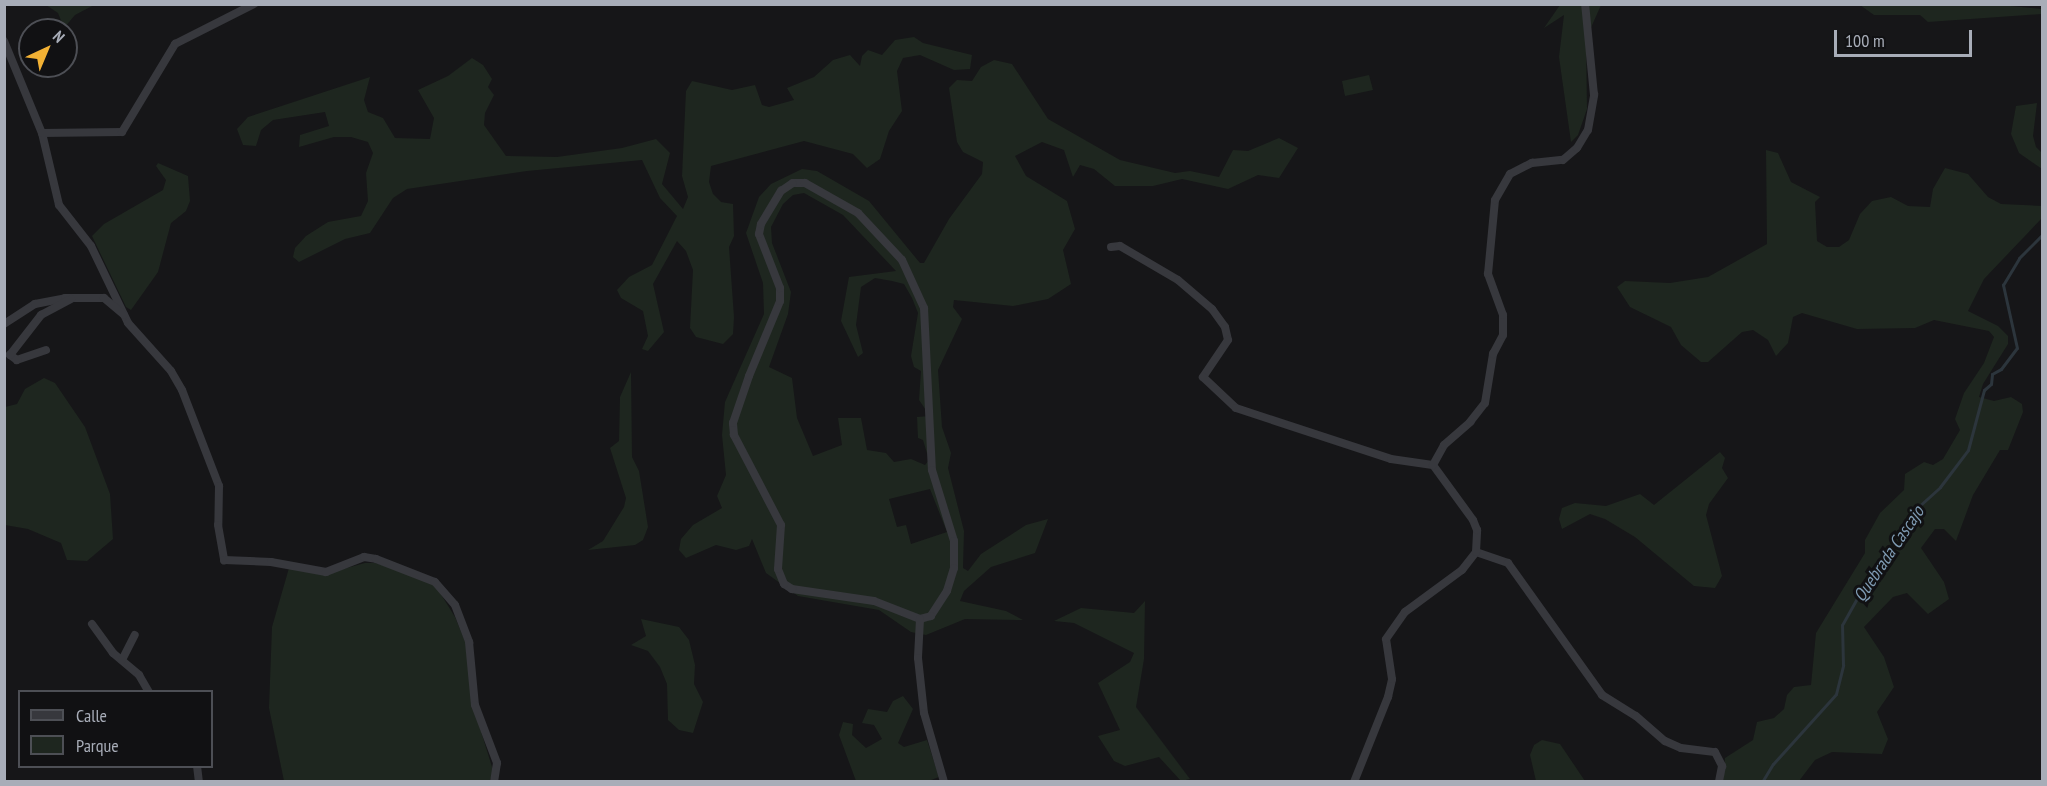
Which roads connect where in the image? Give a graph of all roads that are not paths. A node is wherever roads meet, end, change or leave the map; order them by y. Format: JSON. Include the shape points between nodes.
{"nodes":[{"id":1,"x":254,"y":4,"type":"edge"},
{"id":2,"x":1585,"y":4,"type":"edge"},
{"id":3,"x":4,"y":41,"type":"edge"},
{"id":4,"x":42,"y":133,"type":"junction"},
{"id":5,"x":1111,"y":248,"type":"dead end"},
{"id":6,"x":73,"y":298,"type":"junction"},
{"id":7,"x":124,"y":315,"type":"junction"},
{"id":8,"x":4,"y":324,"type":"edge"},
{"id":9,"x":46,"y":350,"type":"dead end"},
{"id":10,"x":1433,"y":465,"type":"junction"},
{"id":11,"x":1476,"y":552,"type":"junction"},
{"id":12,"x":920,"y":619,"type":"junction"},
{"id":13,"x":92,"y":624,"type":"dead end"},
{"id":14,"x":135,"y":635,"type":"dead end"},
{"id":15,"x":122,"y":660,"type":"junction"},
{"id":16,"x":147,"y":690,"type":"edge"},
{"id":17,"x":494,"y":782,"type":"edge"},
{"id":18,"x":944,"y":782,"type":"edge"},
{"id":19,"x":1354,"y":782,"type":"edge"},
{"id":20,"x":1719,"y":782,"type":"edge"}],
"edges":[{"from":1,"to":4,"type":"street","via":[[175,44],[122,132]]},
{"from":2,"to":10,"type":"street","via":[[1594,95],[1587,130],[1577,148],[1563,160],[1532,163],[1510,174],[1495,200],[1488,273],[1502,308],[1503,334],[1493,354],[1485,403],[1444,445]]},
{"from":3,"to":4,"type":"street"},
{"from":4,"to":7,"type":"street","via":[[59,205],[91,246]]},
{"from":5,"to":10,"type":"street","via":[[1120,246],[1178,280],[1212,309],[1225,327],[1228,340],[1203,377],[1236,408],[1391,459]]},
{"from":6,"to":7,"type":"street","via":[[104,298]]},
{"from":6,"to":8,"type":"street","via":[[45,300]]},
{"from":6,"to":9,"type":"street","via":[[42,315],[10,355],[17,360]]},
{"from":7,"to":17,"type":"street","via":[[182,390],[219,486],[218,525],[224,560],[271,562],[326,572],[364,558],[376,559],[425,576],[447,592],[472,652],[476,705],[497,763]]},
{"from":10,"to":11,"type":"street","via":[[1478,530]]},
{"from":11,"to":19,"type":"street","via":[[1462,570],[1406,612],[1386,639],[1392,679],[1387,705]]},
{"from":11,"to":20,"type":"street","via":[[1508,563],[1602,695],[1636,716],[1665,741],[1681,748],[1715,752],[1722,766]]},
{"from":12,"to":12,"type":"street","via":[[931,616],[947,591],[954,568],[954,541],[932,471],[924,308],[902,260],[858,213],[825,192],[805,183],[793,183],[781,191],[761,224],[759,234],[780,288],[780,301],[733,423],[734,435],[781,525],[778,568],[784,584],[792,589],[874,601]]},
{"from":12,"to":18,"type":"street","via":[[918,658],[924,713]]},
{"from":13,"to":15,"type":"street"},
{"from":14,"to":15,"type":"street"},
{"from":15,"to":16,"type":"street"}]}
